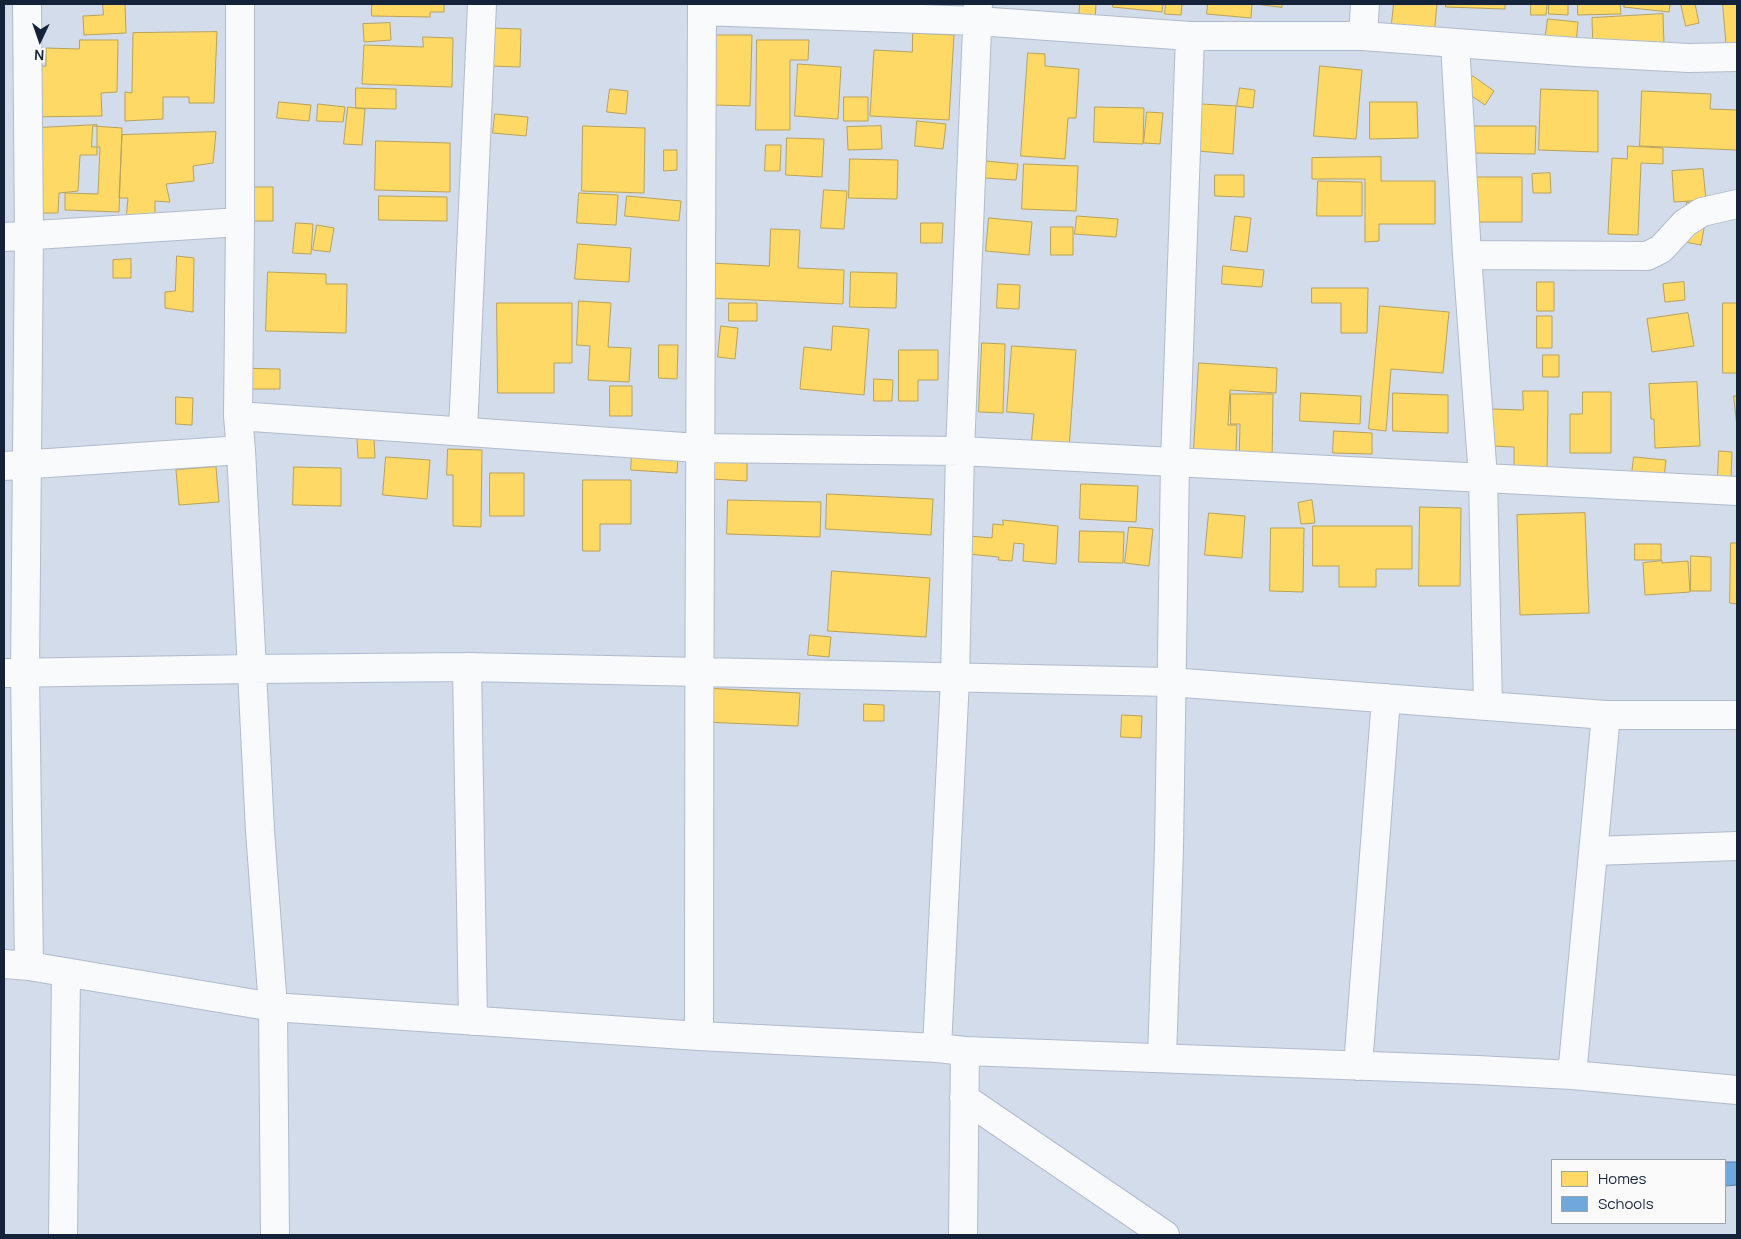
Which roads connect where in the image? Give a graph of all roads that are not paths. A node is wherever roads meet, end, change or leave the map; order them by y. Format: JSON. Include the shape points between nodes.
{"nodes":[{"id":1,"x":27,"y":4,"type":"edge"},
{"id":2,"x":240,"y":4,"type":"edge"},
{"id":3,"x":482,"y":4,"type":"edge"},
{"id":4,"x":1365,"y":4,"type":"edge"},
{"id":5,"x":702,"y":7,"type":"edge"},
{"id":6,"x":977,"y":12,"type":"edge"},
{"id":7,"x":1190,"y":36,"type":"junction"},
{"id":8,"x":1363,"y":36,"type":"junction"},
{"id":9,"x":1455,"y":44,"type":"junction"},
{"id":10,"x":1737,"y":57,"type":"edge"},
{"id":11,"x":1737,"y":204,"type":"edge"},
{"id":12,"x":240,"y":222,"type":"junction"},
{"id":13,"x":16,"y":236,"type":"edge"},
{"id":14,"x":1467,"y":255,"type":"junction"},
{"id":15,"x":238,"y":416,"type":"junction"},
{"id":16,"x":463,"y":431,"type":"junction"},
{"id":17,"x":698,"y":448,"type":"junction"},
{"id":18,"x":241,"y":450,"type":"junction"},
{"id":19,"x":960,"y":450,"type":"junction"},
{"id":20,"x":1175,"y":462,"type":"junction"},
{"id":21,"x":16,"y":466,"type":"edge"},
{"id":22,"x":1483,"y":478,"type":"junction"},
{"id":23,"x":1737,"y":491,"type":"edge"},
{"id":24,"x":467,"y":667,"type":"junction"},
{"id":25,"x":253,"y":669,"type":"junction"},
{"id":26,"x":14,"y":672,"type":"edge"},
{"id":27,"x":700,"y":673,"type":"junction"},
{"id":28,"x":955,"y":679,"type":"junction"},
{"id":29,"x":1170,"y":682,"type":"junction"},
{"id":30,"x":1386,"y":698,"type":"junction"},
{"id":31,"x":1488,"y":706,"type":"junction"},
{"id":32,"x":1606,"y":715,"type":"junction"},
{"id":33,"x":1737,"y":716,"type":"edge"},
{"id":34,"x":1737,"y":846,"type":"edge"},
{"id":35,"x":1594,"y":851,"type":"junction"},
{"id":36,"x":17,"y":965,"type":"edge"},
{"id":37,"x":66,"y":973,"type":"junction"},
{"id":38,"x":273,"y":1007,"type":"junction"},
{"id":39,"x":473,"y":1021,"type":"junction"},
{"id":40,"x":699,"y":1036,"type":"junction"},
{"id":41,"x":937,"y":1048,"type":"junction"},
{"id":42,"x":965,"y":1051,"type":"junction"},
{"id":43,"x":1162,"y":1058,"type":"junction"},
{"id":44,"x":1358,"y":1066,"type":"junction"},
{"id":45,"x":1572,"y":1075,"type":"junction"},
{"id":46,"x":1737,"y":1090,"type":"edge"},
{"id":47,"x":964,"y":1098,"type":"junction"},
{"id":48,"x":63,"y":1235,"type":"edge"},
{"id":49,"x":275,"y":1235,"type":"edge"},
{"id":50,"x":963,"y":1235,"type":"edge"},
{"id":51,"x":1166,"y":1235,"type":"edge"}],
"edges":[{"from":1,"to":13,"type":"street"},
{"from":2,"to":12,"type":"street"},
{"from":3,"to":16,"type":"street"},
{"from":4,"to":8,"type":"street"},
{"from":5,"to":6,"type":"street"},
{"from":5,"to":17,"type":"street"},
{"from":6,"to":7,"type":"street"},
{"from":6,"to":19,"type":"street"},
{"from":7,"to":8,"type":"street"},
{"from":7,"to":20,"type":"street"},
{"from":8,"to":9,"type":"street"},
{"from":9,"to":10,"type":"street","via":[[1689,58]]},
{"from":9,"to":14,"type":"street"},
{"from":11,"to":14,"type":"street","via":[[1702,212],[1647,256]]},
{"from":12,"to":13,"type":"street"},
{"from":12,"to":15,"type":"street"},
{"from":13,"to":21,"type":"street"},
{"from":14,"to":22,"type":"street"},
{"from":15,"to":16,"type":"street"},
{"from":15,"to":18,"type":"street"},
{"from":16,"to":17,"type":"street"},
{"from":17,"to":19,"type":"street"},
{"from":17,"to":27,"type":"street"},
{"from":18,"to":21,"type":"street"},
{"from":18,"to":25,"type":"street"},
{"from":19,"to":20,"type":"street"},
{"from":19,"to":28,"type":"street"},
{"from":20,"to":22,"type":"street"},
{"from":20,"to":29,"type":"street"},
{"from":21,"to":26,"type":"street"},
{"from":22,"to":23,"type":"street"},
{"from":22,"to":31,"type":"street"},
{"from":24,"to":25,"type":"street"},
{"from":24,"to":27,"type":"street"},
{"from":24,"to":39,"type":"street"},
{"from":25,"to":26,"type":"street"},
{"from":25,"to":38,"type":"street","via":[[260,831]]},
{"from":26,"to":36,"type":"street"},
{"from":27,"to":28,"type":"street"},
{"from":27,"to":40,"type":"street"},
{"from":28,"to":29,"type":"street"},
{"from":28,"to":41,"type":"street"},
{"from":29,"to":30,"type":"street"},
{"from":29,"to":43,"type":"street","via":[[1169,848]]},
{"from":30,"to":31,"type":"street"},
{"from":30,"to":44,"type":"street"},
{"from":31,"to":32,"type":"street"},
{"from":32,"to":33,"type":"street"},
{"from":32,"to":35,"type":"street"},
{"from":34,"to":35,"type":"street"},
{"from":35,"to":45,"type":"street"},
{"from":36,"to":37,"type":"street"},
{"from":37,"to":38,"type":"street"},
{"from":37,"to":48,"type":"street"},
{"from":38,"to":39,"type":"street"},
{"from":38,"to":49,"type":"street"},
{"from":39,"to":40,"type":"street"},
{"from":40,"to":41,"type":"street"},
{"from":41,"to":42,"type":"street"},
{"from":42,"to":43,"type":"street"},
{"from":42,"to":47,"type":"street"},
{"from":43,"to":44,"type":"street"},
{"from":44,"to":45,"type":"street"},
{"from":45,"to":46,"type":"street"},
{"from":47,"to":50,"type":"street"},
{"from":47,"to":51,"type":"street"}]}
